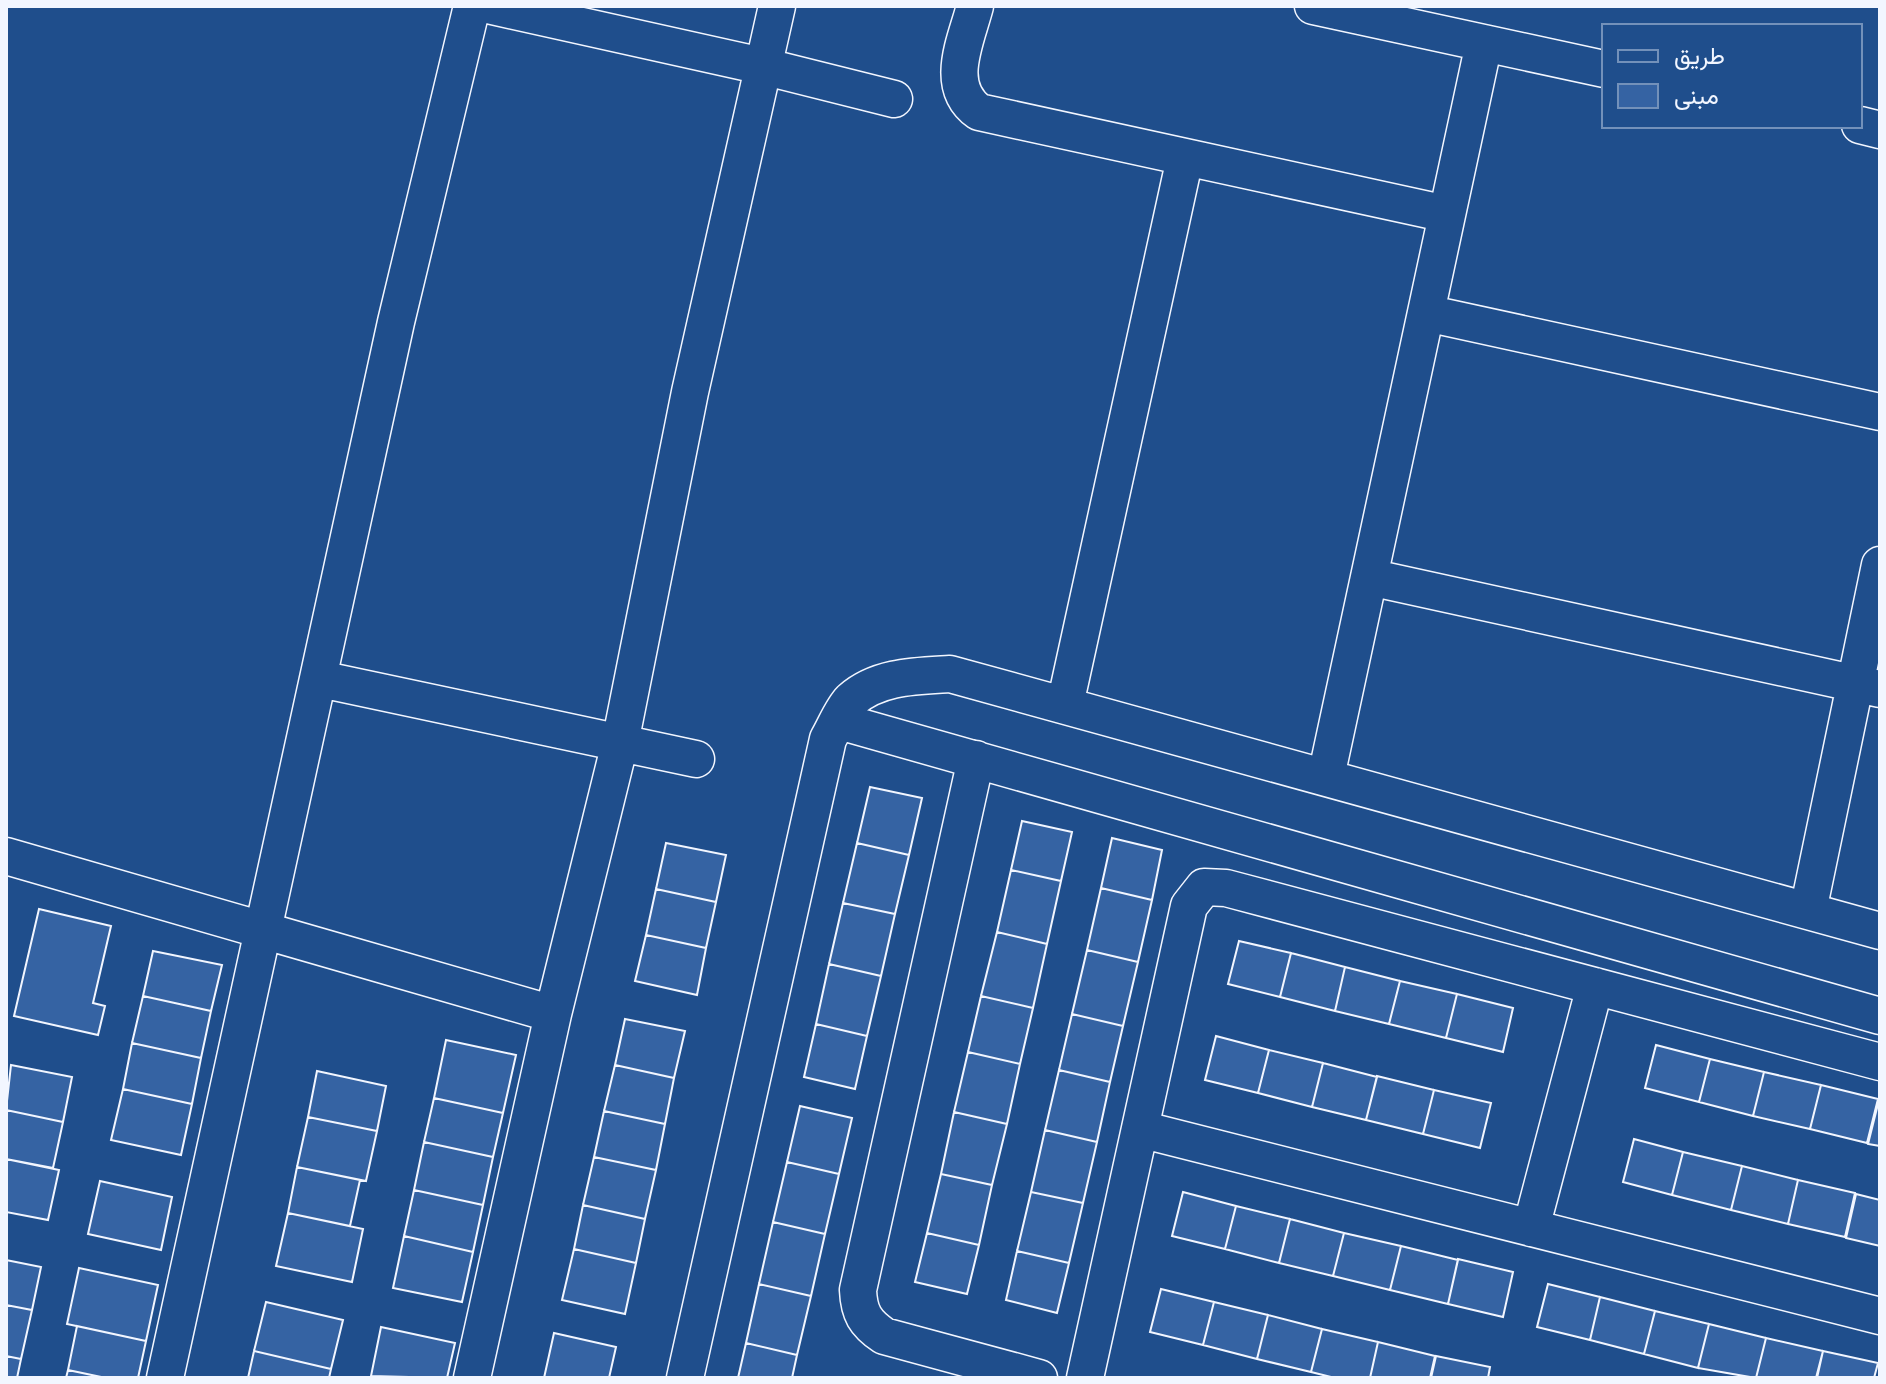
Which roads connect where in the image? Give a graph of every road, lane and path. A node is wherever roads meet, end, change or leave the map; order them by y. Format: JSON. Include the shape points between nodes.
{"nodes":[{"id":1,"x":472,"y":6,"type":"edge"},
{"id":2,"x":492,"y":6,"type":"edge"},
{"id":3,"x":777,"y":6,"type":"edge"},
{"id":4,"x":975,"y":6,"type":"edge"},
{"id":5,"x":1313,"y":6,"type":"edge"},
{"id":6,"x":1484,"y":43,"type":"junction"},
{"id":7,"x":762,"y":66,"type":"junction"},
{"id":8,"x":1602,"y":69,"type":"edge"},
{"id":9,"x":894,"y":99,"type":"dead end"},
{"id":10,"x":1185,"y":158,"type":"junction"},
{"id":11,"x":1447,"y":214,"type":"junction"},
{"id":12,"x":1426,"y":313,"type":"junction"},
{"id":13,"x":1880,"y":412,"type":"edge"},
{"id":14,"x":1880,"y":565,"type":"edge"},
{"id":15,"x":1369,"y":577,"type":"junction"},
{"id":16,"x":320,"y":679,"type":"junction"},
{"id":17,"x":1868,"y":686,"type":"edge"},
{"id":18,"x":1065,"y":705,"type":"junction"},
{"id":19,"x":839,"y":721,"type":"junction"},
{"id":20,"x":620,"y":743,"type":"junction"},
{"id":21,"x":696,"y":759,"type":"dead end"},
{"id":22,"x":976,"y":759,"type":"junction"},
{"id":23,"x":1326,"y":777,"type":"junction"},
{"id":24,"x":6,"y":856,"type":"edge"},
{"id":25,"x":1808,"y":911,"type":"junction"},
{"id":26,"x":1880,"y":931,"type":"edge"},
{"id":27,"x":264,"y":933,"type":"junction"},
{"id":28,"x":1595,"y":986,"type":"junction"},
{"id":29,"x":553,"y":1014,"type":"junction"},
{"id":30,"x":1880,"y":1016,"type":"edge"},
{"id":31,"x":1880,"y":1062,"type":"edge"},
{"id":32,"x":1140,"y":1129,"type":"junction"},
{"id":33,"x":1531,"y":1228,"type":"junction"},
{"id":34,"x":1880,"y":1316,"type":"edge"},
{"id":35,"x":165,"y":1378,"type":"edge"},
{"id":36,"x":472,"y":1378,"type":"edge"},
{"id":37,"x":685,"y":1378,"type":"edge"},
{"id":38,"x":1039,"y":1378,"type":"edge"},
{"id":39,"x":1085,"y":1378,"type":"edge"}],
"edges":[{"from":1,"to":16,"type":"street","via":[[396,322]]},
{"from":2,"to":7,"type":"street"},
{"from":3,"to":7,"type":"street"},
{"from":4,"to":10,"type":"street","via":[[958,70],[967,103],[999,118]]},
{"from":5,"to":6,"type":"street"},
{"from":6,"to":8,"type":"street"},
{"from":6,"to":11,"type":"street"},
{"from":7,"to":9,"type":"street"},
{"from":7,"to":20,"type":"street"},
{"from":10,"to":11,"type":"street"},
{"from":10,"to":18,"type":"street"},
{"from":11,"to":12,"type":"street"},
{"from":12,"to":13,"type":"street"},
{"from":12,"to":15,"type":"street"},
{"from":14,"to":17,"type":"street"},
{"from":15,"to":17,"type":"street"},
{"from":15,"to":23,"type":"street"},
{"from":16,"to":20,"type":"street"},
{"from":16,"to":27,"type":"street"},
{"from":17,"to":25,"type":"street"},
{"from":18,"to":19,"type":"street","via":[[950,674],[904,676],[850,701]]},
{"from":18,"to":23,"type":"street"},
{"from":19,"to":22,"type":"street"},
{"from":19,"to":37,"type":"street","via":[[828,739]]},
{"from":20,"to":21,"type":"street"},
{"from":20,"to":29,"type":"street"},
{"from":22,"to":30,"type":"street"},
{"from":22,"to":38,"type":"street","via":[[858,1290],[859,1309],[868,1326],[884,1336]]},
{"from":23,"to":25,"type":"street"},
{"from":24,"to":27,"type":"street"},
{"from":25,"to":26,"type":"street"},
{"from":27,"to":29,"type":"street"},
{"from":27,"to":35,"type":"street"},
{"from":28,"to":31,"type":"street"},
{"from":28,"to":32,"type":"street","via":[[1226,888],[1204,887],[1189,906]]},
{"from":28,"to":33,"type":"street"},
{"from":29,"to":36,"type":"street"},
{"from":32,"to":33,"type":"street"},
{"from":32,"to":39,"type":"street"},
{"from":33,"to":34,"type":"street"}]}
